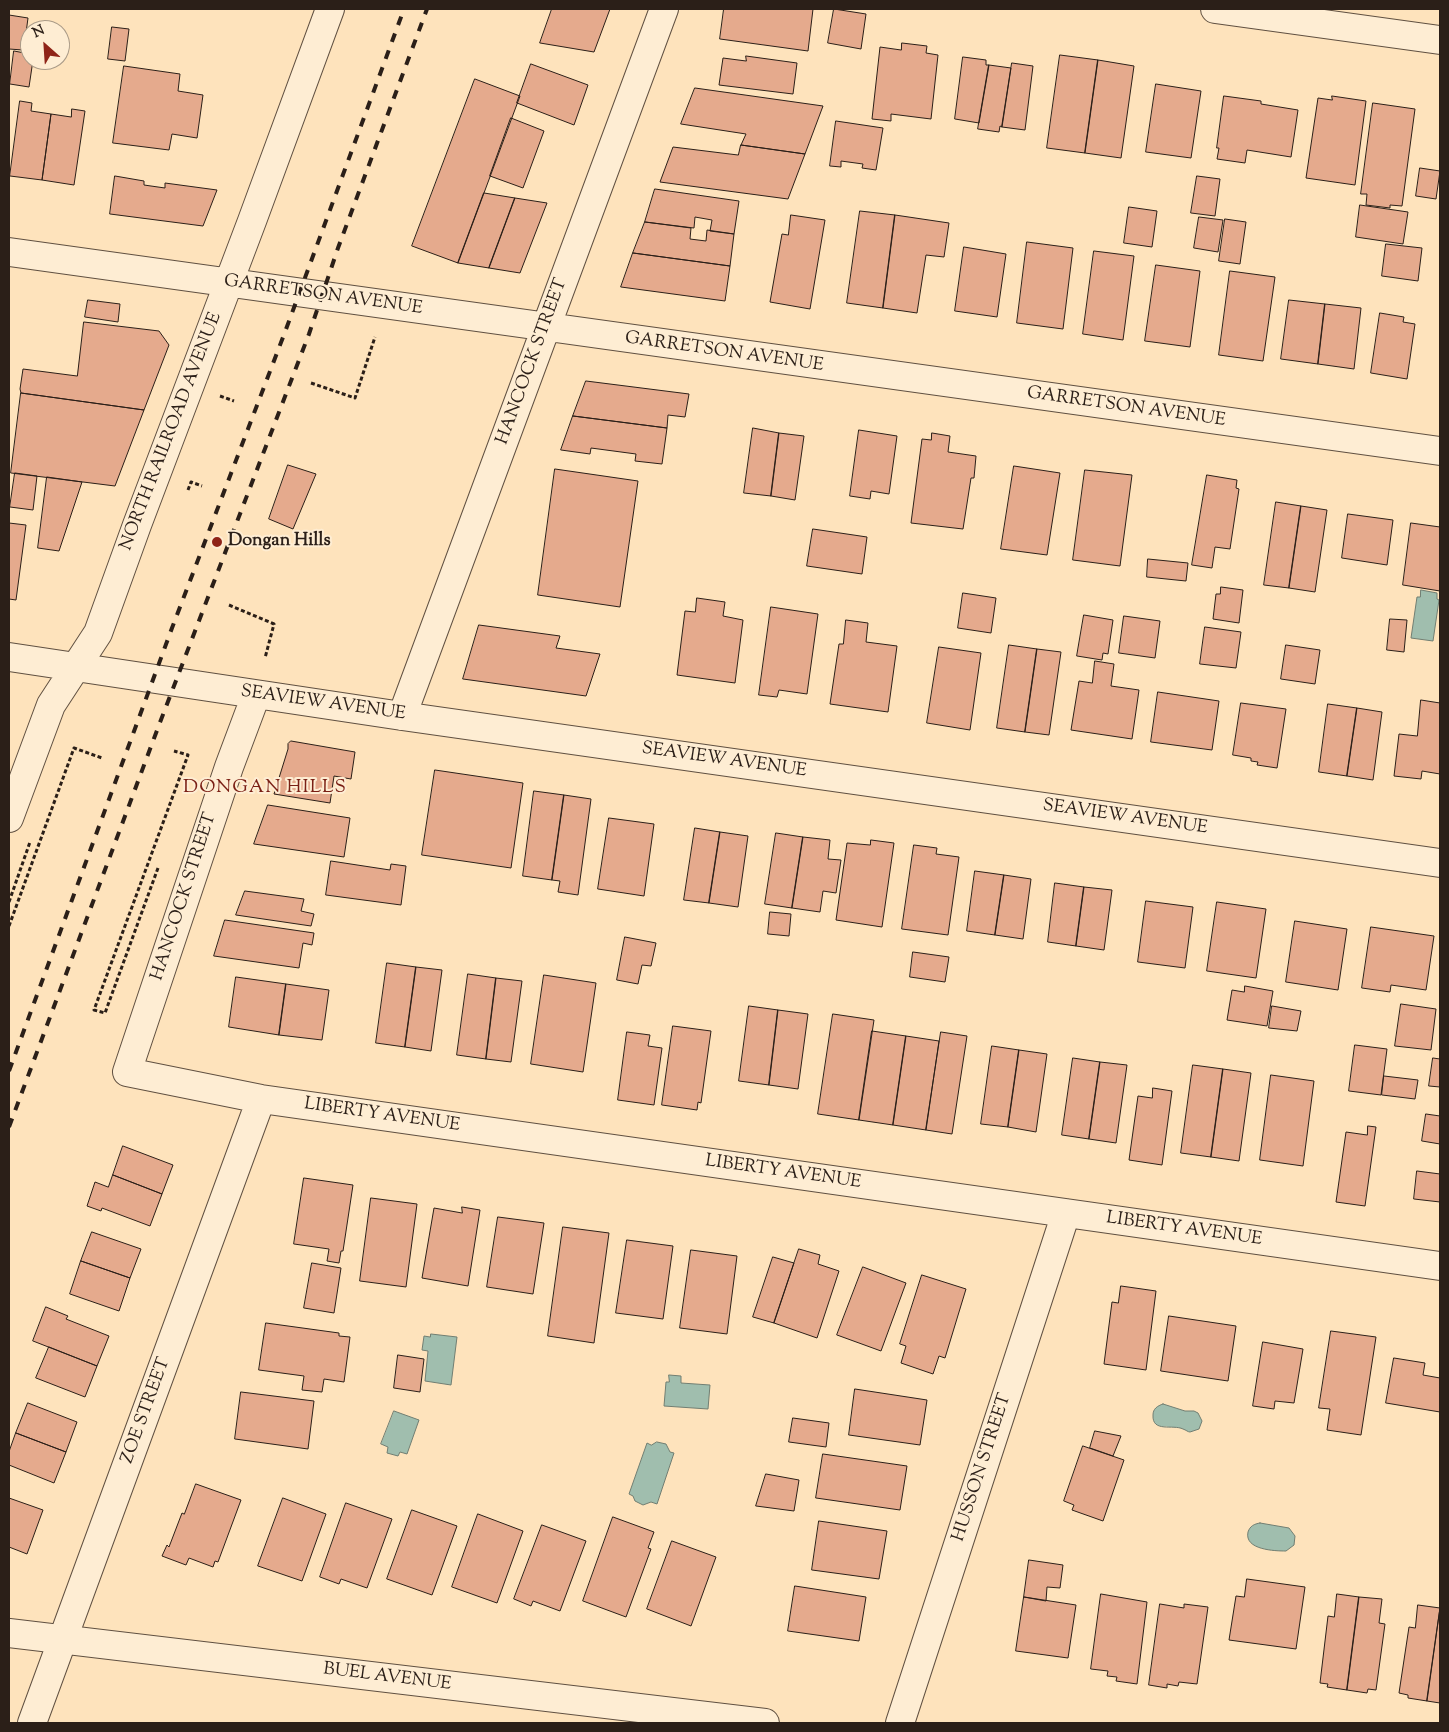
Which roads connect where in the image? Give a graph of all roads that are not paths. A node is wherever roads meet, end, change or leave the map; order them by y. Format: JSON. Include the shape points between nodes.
{"nodes":[{"id":1,"x":330,"y":9,"type":"edge"},
{"id":2,"x":664,"y":9,"type":"edge"},
{"id":3,"x":1216,"y":9,"type":"edge"},
{"id":4,"x":1440,"y":40,"type":"edge"},
{"id":5,"x":9,"y":252,"type":"edge"},
{"id":6,"x":228,"y":283,"type":"junction"},
{"id":7,"x":546,"y":328,"type":"junction"},
{"id":8,"x":1440,"y":452,"type":"edge"},
{"id":9,"x":9,"y":656,"type":"edge"},
{"id":10,"x":76,"y":666,"type":"junction"},
{"id":11,"x":256,"y":695,"type":"junction"},
{"id":12,"x":402,"y":716,"type":"junction"},
{"id":13,"x":9,"y":818,"type":"edge"},
{"id":14,"x":1440,"y":863,"type":"edge"},
{"id":15,"x":127,"y":1072,"type":"joint"},
{"id":16,"x":261,"y":1099,"type":"junction"},
{"id":17,"x":1066,"y":1213,"type":"junction"},
{"id":18,"x":1440,"y":1266,"type":"edge"},
{"id":19,"x":9,"y":1633,"type":"edge"},
{"id":20,"x":63,"y":1639,"type":"junction"},
{"id":21,"x":32,"y":1723,"type":"edge"},
{"id":22,"x":765,"y":1723,"type":"edge"},
{"id":23,"x":900,"y":1723,"type":"edge"}],
"edges":[{"from":1,"to":6,"type":"street","name":"NORTH RAILROAD AVENUE"},
{"from":2,"to":7,"type":"street","name":"HANCOCK STREET"},
{"from":3,"to":4,"type":"street"},
{"from":5,"to":6,"type":"street","name":"GARRETSON AVENUE"},
{"from":6,"to":7,"type":"street","name":"GARRETSON AVENUE"},
{"from":6,"to":10,"type":"street","name":"NORTH RAILROAD AVENUE","via":[[98,633]]},
{"from":7,"to":8,"type":"street","name":"GARRETSON AVENUE"},
{"from":7,"to":12,"type":"street","name":"HANCOCK STREET"},
{"from":9,"to":10,"type":"street","name":"SEAVIEW AVENUE"},
{"from":10,"to":11,"type":"street","name":"SEAVIEW AVENUE"},
{"from":10,"to":13,"type":"street","name":"NORTH RAILROAD AVENUE","via":[[51,705]]},
{"from":11,"to":12,"type":"street","name":"SEAVIEW AVENUE"},
{"from":11,"to":15,"type":"street","name":"HANCOCK STREET"},
{"from":12,"to":14,"type":"street","name":"SEAVIEW AVENUE"},
{"from":15,"to":16,"type":"street","name":"LIBERTY AVENUE"},
{"from":16,"to":17,"type":"street","name":"LIBERTY AVENUE"},
{"from":16,"to":20,"type":"street","name":"ZOE STREET"},
{"from":17,"to":18,"type":"street","name":"LIBERTY AVENUE"},
{"from":17,"to":23,"type":"street","name":"HUSSON STREET"},
{"from":19,"to":20,"type":"street","name":"BUEL AVENUE"},
{"from":20,"to":21,"type":"street","name":"ZOE STREET"},
{"from":20,"to":22,"type":"street","name":"BUEL AVENUE"}]}
